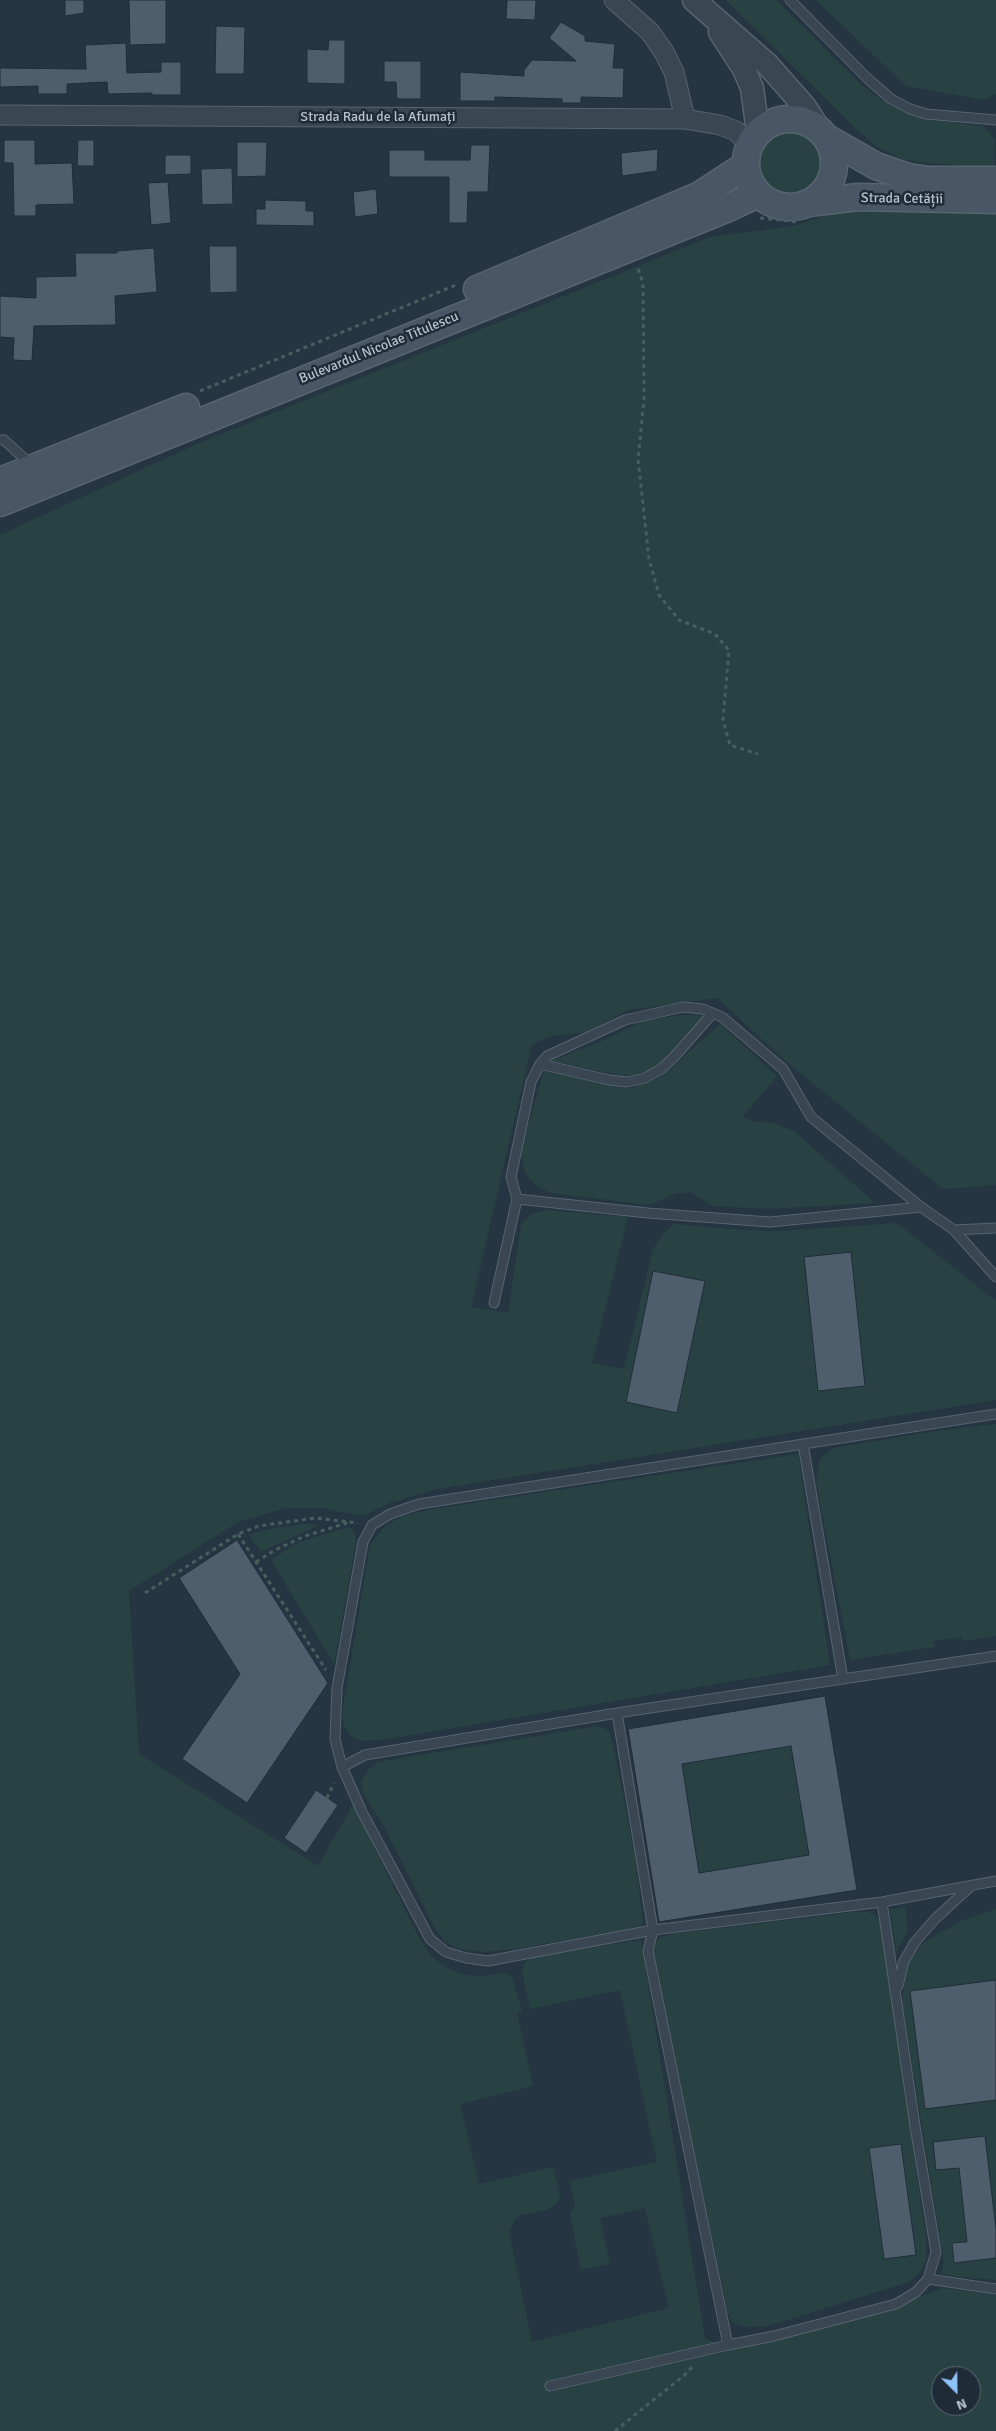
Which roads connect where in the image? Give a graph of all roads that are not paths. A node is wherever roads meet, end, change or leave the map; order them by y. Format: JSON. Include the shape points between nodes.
{"nodes":[{"id":1,"x":614,"y":0,"type":"edge"},
{"id":2,"x":790,"y":0,"type":"edge"},
{"id":3,"x":698,"y":5,"type":"edge"},
{"id":4,"x":0,"y":115,"type":"edge"},
{"id":5,"x":686,"y":119,"type":"junction"},
{"id":6,"x":996,"y":120,"type":"edge"},
{"id":7,"x":823,"y":134,"type":"junction"},
{"id":8,"x":751,"y":147,"type":"junction"},
{"id":9,"x":996,"y":184,"type":"edge"},
{"id":10,"x":758,"y":194,"type":"junction"},
{"id":11,"x":808,"y":203,"type":"junction"},
{"id":12,"x":0,"y":440,"type":"edge"},
{"id":13,"x":26,"y":460,"type":"dead end"},
{"id":14,"x":0,"y":481,"type":"edge"},
{"id":15,"x":0,"y":503,"type":"edge"},
{"id":16,"x":713,"y":1013,"type":"junction"},
{"id":17,"x":540,"y":1064,"type":"junction"},
{"id":18,"x":517,"y":1199,"type":"junction"},
{"id":19,"x":921,"y":1207,"type":"junction"},
{"id":20,"x":996,"y":1228,"type":"edge"},
{"id":21,"x":954,"y":1230,"type":"junction"},
{"id":22,"x":996,"y":1277,"type":"edge"},
{"id":23,"x":494,"y":1303,"type":"dead end"},
{"id":24,"x":996,"y":1414,"type":"edge"},
{"id":25,"x":803,"y":1444,"type":"junction"},
{"id":26,"x":996,"y":1656,"type":"edge"},
{"id":27,"x":843,"y":1678,"type":"junction"},
{"id":28,"x":617,"y":1713,"type":"junction"},
{"id":29,"x":342,"y":1767,"type":"junction"},
{"id":30,"x":996,"y":1881,"type":"edge"},
{"id":31,"x":972,"y":1885,"type":"junction"},
{"id":32,"x":882,"y":1902,"type":"junction"},
{"id":33,"x":653,"y":1930,"type":"junction"},
{"id":34,"x":897,"y":2004,"type":"junction"},
{"id":35,"x":928,"y":2280,"type":"junction"},
{"id":36,"x":996,"y":2289,"type":"edge"},
{"id":37,"x":728,"y":2345,"type":"junction"},
{"id":38,"x":550,"y":2386,"type":"dead end"}],
"edges":[{"from":1,"to":5,"type":"street","via":[[650,32],[664,52],[674,72]]},
{"from":2,"to":6,"type":"lane","via":[[891,99],[926,114]]},
{"from":3,"to":7,"type":"street","name":"Strada Cetății","via":[[768,65],[805,107]]},
{"from":3,"to":8,"type":"street","name":"Strada Cetății","via":[[744,69],[752,88]]},
{"from":4,"to":5,"type":"street","name":"Strada Radu de la Afumați"},
{"from":5,"to":8,"type":"street","name":"Strada Radu de la Afumați","via":[[736,131]]},
{"from":7,"to":8,"type":"main road","name":"Strada Cetății","via":[[810,123],[788,118],[766,125]]},
{"from":7,"to":9,"type":"main road","name":"Strada Cetății","via":[[876,166],[908,177]]},
{"from":7,"to":11,"type":"main road","name":"Strada Cetății","via":[[834,158],[832,174],[825,189]]},
{"from":8,"to":10,"type":"main road","name":"Strada Cetății","via":[[749,180]]},
{"from":8,"to":14,"type":"main road","name":"Bulevardul Nicolae Titulescu","via":[[700,195]]},
{"from":9,"to":11,"type":"main road","name":"Strada Cetății","via":[[884,198],[858,197]]},
{"from":10,"to":11,"type":"main road","name":"Strada Cetății","via":[[771,203],[786,206]]},
{"from":10,"to":15,"type":"main road","name":"Bulevardul Nicolae Titulescu"},
{"from":12,"to":13,"type":"lane"},
{"from":16,"to":17,"type":"lane","via":[[683,1007],[625,1020],[547,1056]]},
{"from":16,"to":17,"type":"lane","via":[[674,1057],[645,1078],[627,1082],[609,1080]]},
{"from":16,"to":19,"type":"lane","via":[[783,1069],[810,1117]]},
{"from":17,"to":18,"type":"lane","via":[[532,1082],[511,1177]]},
{"from":18,"to":19,"type":"lane","via":[[770,1222]]},
{"from":18,"to":23,"type":"lane"},
{"from":19,"to":21,"type":"lane"},
{"from":20,"to":21,"type":"lane"},
{"from":21,"to":22,"type":"lane"},
{"from":24,"to":25,"type":"lane"},
{"from":25,"to":27,"type":"lane"},
{"from":25,"to":29,"type":"lane","via":[[419,1504],[390,1514],[372,1525],[363,1542],[337,1688],[335,1739]]},
{"from":26,"to":27,"type":"lane"},
{"from":27,"to":28,"type":"lane"},
{"from":28,"to":29,"type":"lane","via":[[365,1755]]},
{"from":28,"to":33,"type":"lane"},
{"from":29,"to":33,"type":"lane","via":[[362,1812],[430,1939],[446,1952],[488,1960]]},
{"from":30,"to":31,"type":"lane"},
{"from":31,"to":32,"type":"lane"},
{"from":31,"to":34,"type":"lane","via":[[915,1942],[898,1978]]},
{"from":32,"to":33,"type":"lane"},
{"from":32,"to":34,"type":"lane"},
{"from":33,"to":37,"type":"lane","via":[[648,1951]]},
{"from":34,"to":35,"type":"lane","via":[[936,2252]]},
{"from":35,"to":36,"type":"lane"},
{"from":35,"to":37,"type":"lane","via":[[896,2304]]},
{"from":37,"to":38,"type":"lane"}]}
